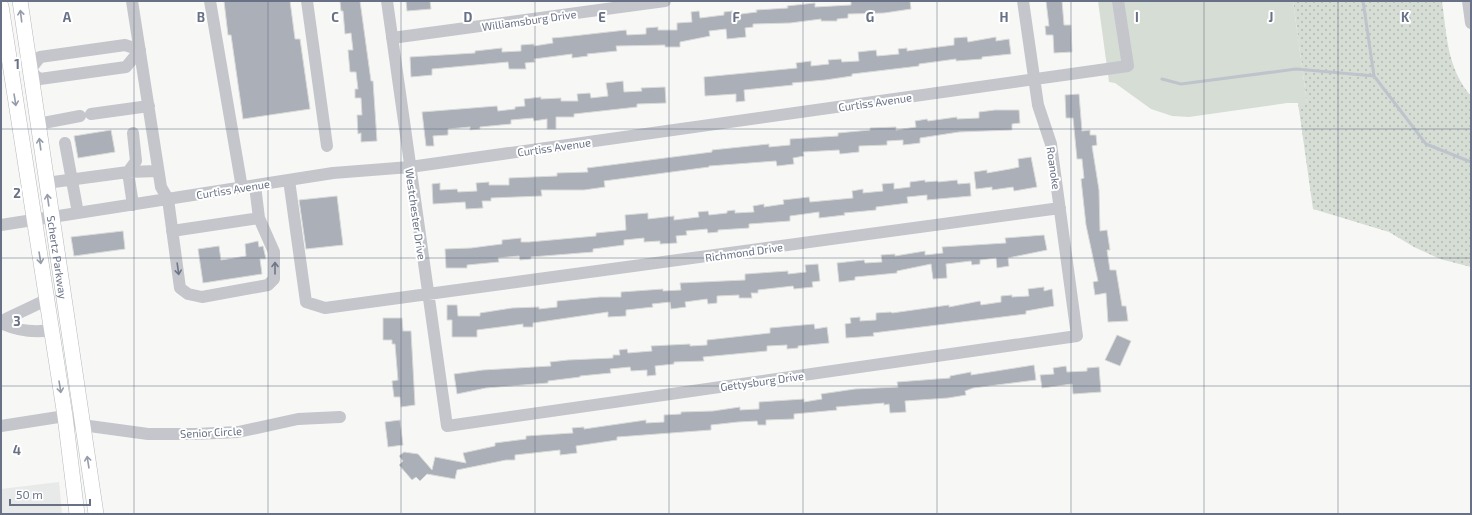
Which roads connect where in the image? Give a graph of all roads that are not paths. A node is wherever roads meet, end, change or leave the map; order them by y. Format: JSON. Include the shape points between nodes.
{"nodes":[{"id":1,"x":20,"y":1,"type":"edge"},
{"id":2,"x":132,"y":1,"type":"edge"},
{"id":3,"x":210,"y":1,"type":"edge"},
{"id":4,"x":307,"y":1,"type":"edge"},
{"id":5,"x":387,"y":1,"type":"edge"},
{"id":6,"x":665,"y":1,"type":"edge"},
{"id":7,"x":1023,"y":1,"type":"edge"},
{"id":8,"x":1118,"y":1,"type":"edge"},
{"id":9,"x":1468,"y":1,"type":"edge"},
{"id":10,"x":1,"y":6,"type":"edge"},
{"id":11,"x":1471,"y":21,"type":"edge"},
{"id":12,"x":392,"y":38,"type":"junction"},
{"id":13,"x":140,"y":50,"type":"junction"},
{"id":14,"x":29,"y":71,"type":"junction"},
{"id":15,"x":11,"y":74,"type":"junction"},
{"id":16,"x":1034,"y":79,"type":"junction"},
{"id":17,"x":148,"y":106,"type":"junction"},
{"id":18,"x":38,"y":124,"type":"junction"},
{"id":19,"x":133,"y":133,"type":"dead end"},
{"id":20,"x":65,"y":143,"type":"dead end"},
{"id":21,"x":327,"y":146,"type":"dead end"},
{"id":22,"x":410,"y":167,"type":"junction"},
{"id":23,"x":158,"y":171,"type":"junction"},
{"id":24,"x":128,"y":172,"type":"junction"},
{"id":25,"x":72,"y":179,"type":"junction"},
{"id":26,"x":289,"y":180,"type":"junction"},
{"id":27,"x":46,"y":183,"type":"junction"},
{"id":28,"x":255,"y":186,"type":"junction"},
{"id":29,"x":242,"y":188,"type":"junction"},
{"id":30,"x":168,"y":199,"type":"junction"},
{"id":31,"x":133,"y":204,"type":"junction"},
{"id":32,"x":1060,"y":208,"type":"junction"},
{"id":33,"x":78,"y":213,"type":"junction"},
{"id":34,"x":51,"y":218,"type":"junction"},
{"id":35,"x":259,"y":218,"type":"junction"},
{"id":36,"x":34,"y":220,"type":"junction"},
{"id":37,"x":1,"y":225,"type":"edge"},
{"id":38,"x":172,"y":230,"type":"junction"},
{"id":39,"x":60,"y":279,"type":"junction"},
{"id":40,"x":43,"y":281,"type":"junction"},
{"id":41,"x":428,"y":296,"type":"junction"},
{"id":42,"x":46,"y":300,"type":"junction"},
{"id":43,"x":67,"y":328,"type":"junction"},
{"id":44,"x":51,"y":330,"type":"junction"},
{"id":45,"x":1077,"y":336,"type":"joint"},
{"id":46,"x":65,"y":416,"type":"junction"},
{"id":47,"x":340,"y":417,"type":"dead end"},
{"id":48,"x":82,"y":425,"type":"junction"},
{"id":49,"x":1,"y":426,"type":"edge"},
{"id":50,"x":447,"y":426,"type":"joint"},
{"id":51,"x":78,"y":514,"type":"edge"},
{"id":52,"x":96,"y":514,"type":"edge"}],
"edges":[{"from":14,"to":1,"type":"main road","name":"Schertz Parkway","one_way":true},
{"from":2,"to":13,"type":"street"},
{"from":3,"to":29,"type":"street"},
{"from":4,"to":21,"type":"street"},
{"from":5,"to":12,"type":"street","name":"Westchester Drive"},
{"from":6,"to":12,"type":"street","name":"Williamsburg Drive"},
{"from":7,"to":16,"type":"street","name":"Roanoke"},
{"from":8,"to":16,"type":"street","name":"Curtiss Avenue","via":[[1128,66]]},
{"from":9,"to":11,"type":"street"},
{"from":10,"to":15,"type":"main road","name":"Schertz Parkway"},
{"from":12,"to":22,"type":"street","name":"Westchester Drive"},
{"from":13,"to":14,"type":"street","via":[[125,45],[40,57]]},
{"from":13,"to":14,"type":"street","via":[[126,67],[40,79]]},
{"from":13,"to":17,"type":"street"},
{"from":14,"to":15,"type":"main road"},
{"from":14,"to":18,"type":"main road","name":"Schertz Parkway"},
{"from":15,"to":36,"type":"main road","name":"Schertz Parkway","one_way":true},
{"from":16,"to":22,"type":"street","name":"Curtiss Avenue"},
{"from":16,"to":32,"type":"street","name":"Roanoke","via":[[1038,105],[1051,144]]},
{"from":17,"to":18,"type":"street"},
{"from":17,"to":23,"type":"street"},
{"from":27,"to":18,"type":"main road","name":"Schertz Parkway","one_way":true},
{"from":19,"to":24,"type":"street","via":[[136,161]]},
{"from":20,"to":25,"type":"street"},
{"from":22,"to":26,"type":"street","name":"Curtiss Avenue","via":[[332,173]]},
{"from":22,"to":41,"type":"street","name":"Westchester Drive"},
{"from":23,"to":24,"type":"street"},
{"from":23,"to":30,"type":"street","via":[[161,187]]},
{"from":24,"to":25,"type":"street"},
{"from":24,"to":31,"type":"street"},
{"from":25,"to":27,"type":"street"},
{"from":25,"to":33,"type":"street"},
{"from":26,"to":28,"type":"street","name":"Curtiss Avenue"},
{"from":26,"to":41,"type":"street","name":"Richmond Drive","via":[[306,302],[325,308]]},
{"from":34,"to":27,"type":"main road","name":"Schertz Parkway","one_way":true},
{"from":28,"to":29,"type":"street","name":"Curtiss Avenue"},
{"from":28,"to":35,"type":"street"},
{"from":29,"to":30,"type":"street","name":"Curtiss Avenue"},
{"from":30,"to":31,"type":"street","name":"Curtiss Avenue"},
{"from":30,"to":38,"type":"street"},
{"from":31,"to":33,"type":"street","name":"Curtiss Avenue"},
{"from":32,"to":41,"type":"street","name":"Richmond Drive"},
{"from":32,"to":45,"type":"street","name":"Roanoke"},
{"from":33,"to":34,"type":"street","name":"Curtiss Avenue"},
{"from":34,"to":36,"type":"street","name":"Curtiss Avenue"},
{"from":34,"to":39,"type":"main road","name":"Schertz Parkway"},
{"from":35,"to":38,"type":"street"},
{"from":38,"to":35,"type":"street","one_way":true,"via":[[180,288],[188,294],[202,297],[268,285],[274,280],[274,252]]},
{"from":36,"to":37,"type":"street","name":"Curtiss Avenue"},
{"from":36,"to":40,"type":"main road","name":"Schertz Parkway","one_way":true},
{"from":39,"to":40,"type":"street"},
{"from":39,"to":43,"type":"main road","name":"Schertz Parkway"},
{"from":40,"to":42,"type":"main road","name":"Schertz Parkway"},
{"from":41,"to":50,"type":"street","name":"Westchester Drive"},
{"from":42,"to":44,"type":"main road","name":"Schertz Parkway"},
{"from":42,"to":44,"type":"street","via":[[6,319],[3,324],[14,329],[34,332]]},
{"from":43,"to":44,"type":"main road"},
{"from":43,"to":48,"type":"main road","name":"Schertz Parkway"},
{"from":44,"to":46,"type":"main road","name":"Schertz Parkway","one_way":true},
{"from":45,"to":50,"type":"street","name":"Gettysburg Drive"},
{"from":46,"to":48,"type":"street"},
{"from":46,"to":49,"type":"street"},
{"from":46,"to":51,"type":"main road","name":"Schertz Parkway"},
{"from":47,"to":48,"type":"street","name":"Senior Circle","via":[[298,419],[238,432],[195,434],[148,434]]},
{"from":52,"to":48,"type":"main road","name":"Schertz Parkway","one_way":true}]}
